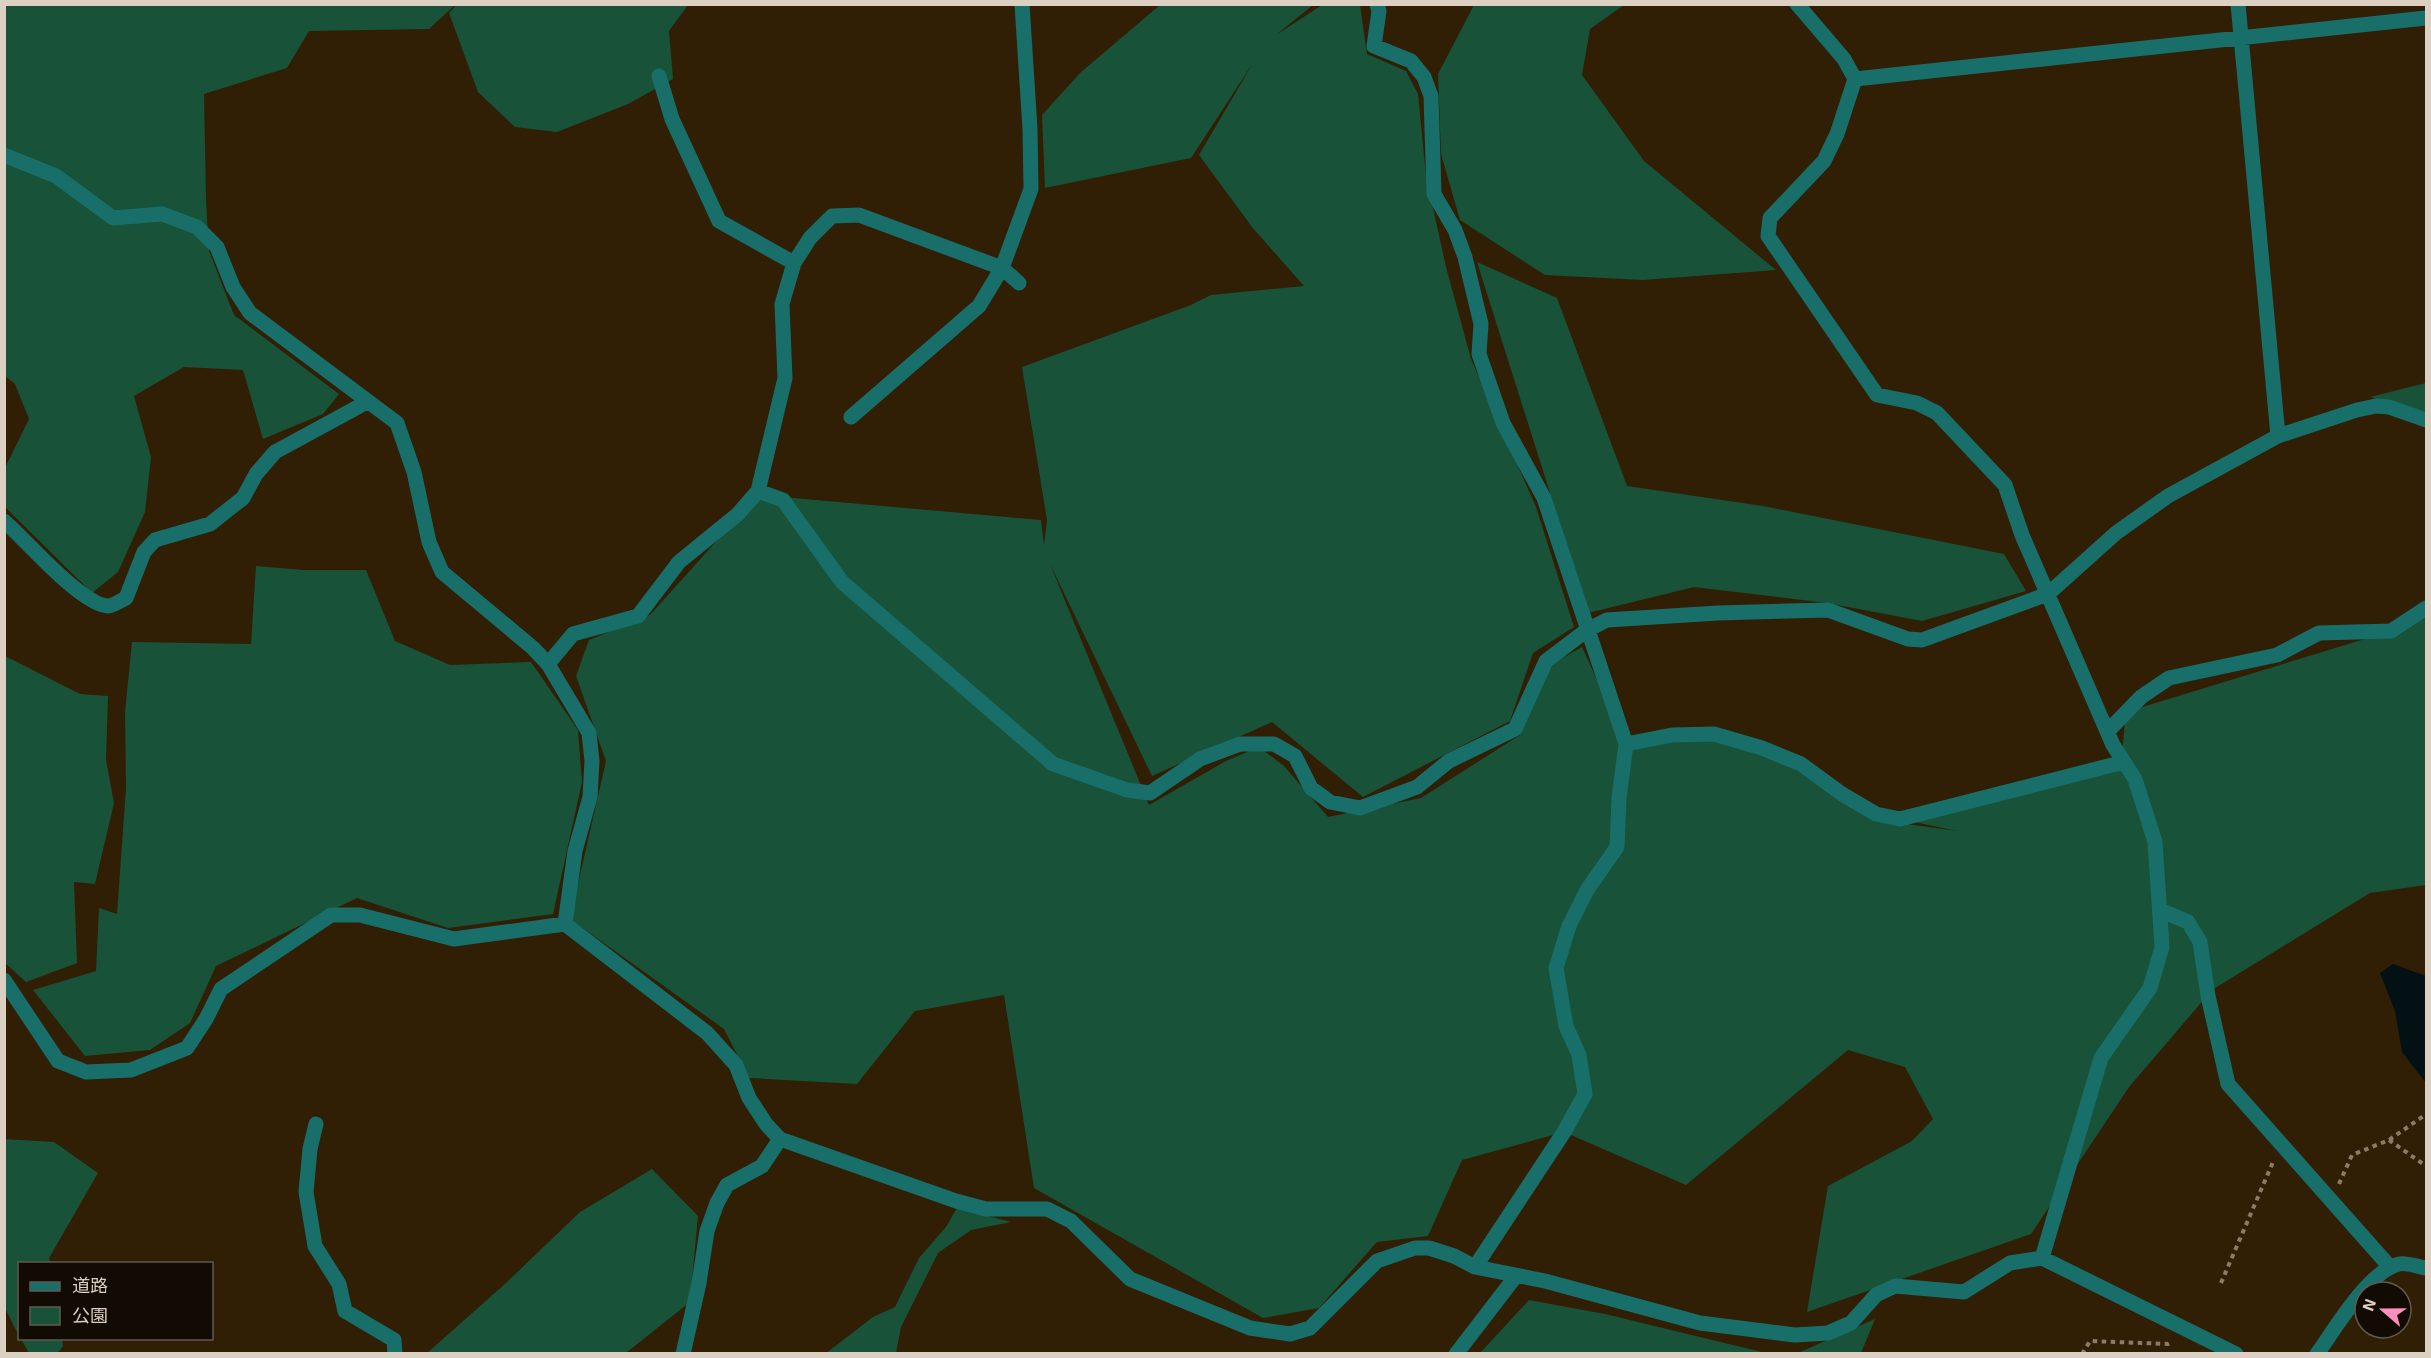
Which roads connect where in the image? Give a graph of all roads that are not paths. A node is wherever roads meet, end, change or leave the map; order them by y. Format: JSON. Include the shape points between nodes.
{"nodes":[{"id":1,"x":1022,"y":4,"type":"edge"},
{"id":2,"x":1377,"y":4,"type":"edge"},
{"id":3,"x":1797,"y":4,"type":"edge"},
{"id":4,"x":2238,"y":4,"type":"edge"},
{"id":5,"x":2427,"y":18,"type":"edge"},
{"id":6,"x":2241,"y":37,"type":"junction"},
{"id":7,"x":659,"y":76,"type":"dead end"},
{"id":8,"x":1855,"y":79,"type":"junction"},
{"id":9,"x":4,"y":155,"type":"edge"},
{"id":10,"x":794,"y":263,"type":"junction"},
{"id":11,"x":1002,"y":268,"type":"junction"},
{"id":12,"x":1018,"y":283,"type":"dead end"},
{"id":13,"x":367,"y":402,"type":"junction"},
{"id":14,"x":851,"y":417,"type":"dead end"},
{"id":15,"x":2427,"y":420,"type":"edge"},
{"id":16,"x":2278,"y":436,"type":"junction"},
{"id":17,"x":758,"y":490,"type":"junction"},
{"id":18,"x":4,"y":521,"type":"edge"},
{"id":19,"x":2048,"y":594,"type":"junction"},
{"id":20,"x":2427,"y":608,"type":"edge"},
{"id":21,"x":1587,"y":630,"type":"junction"},
{"id":22,"x":548,"y":664,"type":"junction"},
{"id":23,"x":2108,"y":731,"type":"junction"},
{"id":24,"x":1626,"y":744,"type":"junction"},
{"id":25,"x":2124,"y":762,"type":"junction"},
{"id":26,"x":2160,"y":910,"type":"junction"},
{"id":27,"x":565,"y":924,"type":"junction"},
{"id":28,"x":4,"y":980,"type":"edge"},
{"id":29,"x":316,"y":1124,"type":"dead end"},
{"id":30,"x":780,"y":1139,"type":"junction"},
{"id":31,"x":2042,"y":1258,"type":"junction"},
{"id":32,"x":1475,"y":1267,"type":"junction"},
{"id":33,"x":2390,"y":1267,"type":"junction"},
{"id":34,"x":2427,"y":1268,"type":"edge"},
{"id":35,"x":1516,"y":1276,"type":"junction"},
{"id":36,"x":2226,"y":1351,"type":"edge"},
{"id":37,"x":395,"y":1353,"type":"edge"},
{"id":38,"x":683,"y":1353,"type":"edge"},
{"id":39,"x":1456,"y":1353,"type":"edge"},
{"id":40,"x":2318,"y":1353,"type":"edge"}],
"edges":[{"from":1,"to":11,"type":"street","via":[[1031,189]]},
{"from":2,"to":21,"type":"street","via":[[1374,46],[1411,62],[1424,77],[1431,96],[1434,194],[1465,257],[1481,324],[1479,354],[1503,423],[1544,498]]},
{"from":3,"to":8,"type":"street","via":[[1844,59]]},
{"from":4,"to":6,"type":"street"},
{"from":5,"to":6,"type":"street"},
{"from":6,"to":8,"type":"street"},
{"from":6,"to":16,"type":"street"},
{"from":7,"to":10,"type":"street","via":[[672,119],[719,221]]},
{"from":8,"to":19,"type":"street","via":[[1824,161],[1770,218],[1768,236],[1877,395],[1917,403],[1937,413],[2005,485]]},
{"from":9,"to":13,"type":"street","via":[[56,176],[113,218],[162,214],[197,227],[217,247],[233,287],[250,313]]},
{"from":10,"to":11,"type":"street","via":[[810,238],[832,216],[859,214]]},
{"from":10,"to":17,"type":"street","via":[[782,304],[785,378]]},
{"from":11,"to":12,"type":"street"},
{"from":11,"to":14,"type":"street","via":[[979,306]]},
{"from":13,"to":18,"type":"street","via":[[275,452],[256,474],[243,498],[210,524],[155,540],[144,552],[126,598],[109,606],[93,601],[75,588]]},
{"from":13,"to":22,"type":"street","via":[[397,423],[414,472],[429,542],[442,572]]},
{"from":15,"to":16,"type":"street","via":[[2376,406]]},
{"from":16,"to":19,"type":"street","via":[[2168,496],[2116,533]]},
{"from":17,"to":21,"type":"street","via":[[783,500],[842,582],[1053,764],[1150,794],[1200,759],[1240,744],[1274,744],[1295,756],[1311,788],[1330,802],[1360,808],[1417,787],[1449,761],[1515,729],[1546,661]]},
{"from":17,"to":22,"type":"street","via":[[738,513],[679,562],[638,616],[573,634]]},
{"from":19,"to":21,"type":"street","via":[[1922,640],[1908,639],[1828,610],[1607,620]]},
{"from":19,"to":23,"type":"street"},
{"from":20,"to":23,"type":"street","via":[[2391,631],[2319,633],[2277,656],[2169,678],[2141,697]]},
{"from":21,"to":24,"type":"street"},
{"from":22,"to":27,"type":"street","via":[[588,733],[592,761],[590,797],[575,851]]},
{"from":23,"to":25,"type":"street"},
{"from":24,"to":25,"type":"street","via":[[1672,735],[1714,734],[1802,764],[1876,814],[1900,819]]},
{"from":24,"to":32,"type":"street","via":[[1617,847],[1569,926],[1556,968],[1566,1026],[1579,1055],[1585,1094]]},
{"from":25,"to":26,"type":"street","via":[[2135,779],[2155,842]]},
{"from":26,"to":31,"type":"street","via":[[2162,947],[2150,988],[2101,1058]]},
{"from":26,"to":33,"type":"street","via":[[2188,922],[2200,942],[2228,1084]]},
{"from":27,"to":28,"type":"street","via":[[454,939],[360,915],[331,915],[221,989],[187,1048],[131,1070],[86,1072],[58,1061]]},
{"from":27,"to":30,"type":"street","via":[[707,1033],[736,1065],[749,1098]]},
{"from":29,"to":37,"type":"street","via":[[306,1191],[315,1246],[339,1284],[345,1311],[394,1340]]},
{"from":30,"to":32,"type":"street","via":[[986,1209],[1047,1209],[1071,1221],[1130,1279],[1250,1328],[1290,1334],[1310,1328],[1377,1261],[1415,1248],[1429,1248]]},
{"from":30,"to":38,"type":"street","via":[[762,1166],[727,1185],[717,1203],[707,1231]]},
{"from":31,"to":35,"type":"street","via":[[2010,1263],[1964,1292],[1895,1286],[1876,1295],[1851,1323],[1828,1333],[1795,1335],[1701,1323]]},
{"from":31,"to":36,"type":"street"},
{"from":32,"to":35,"type":"street"},
{"from":33,"to":34,"type":"street","via":[[2401,1263]]},
{"from":33,"to":40,"type":"street","via":[[2371,1280]]},
{"from":35,"to":39,"type":"street"}]}
